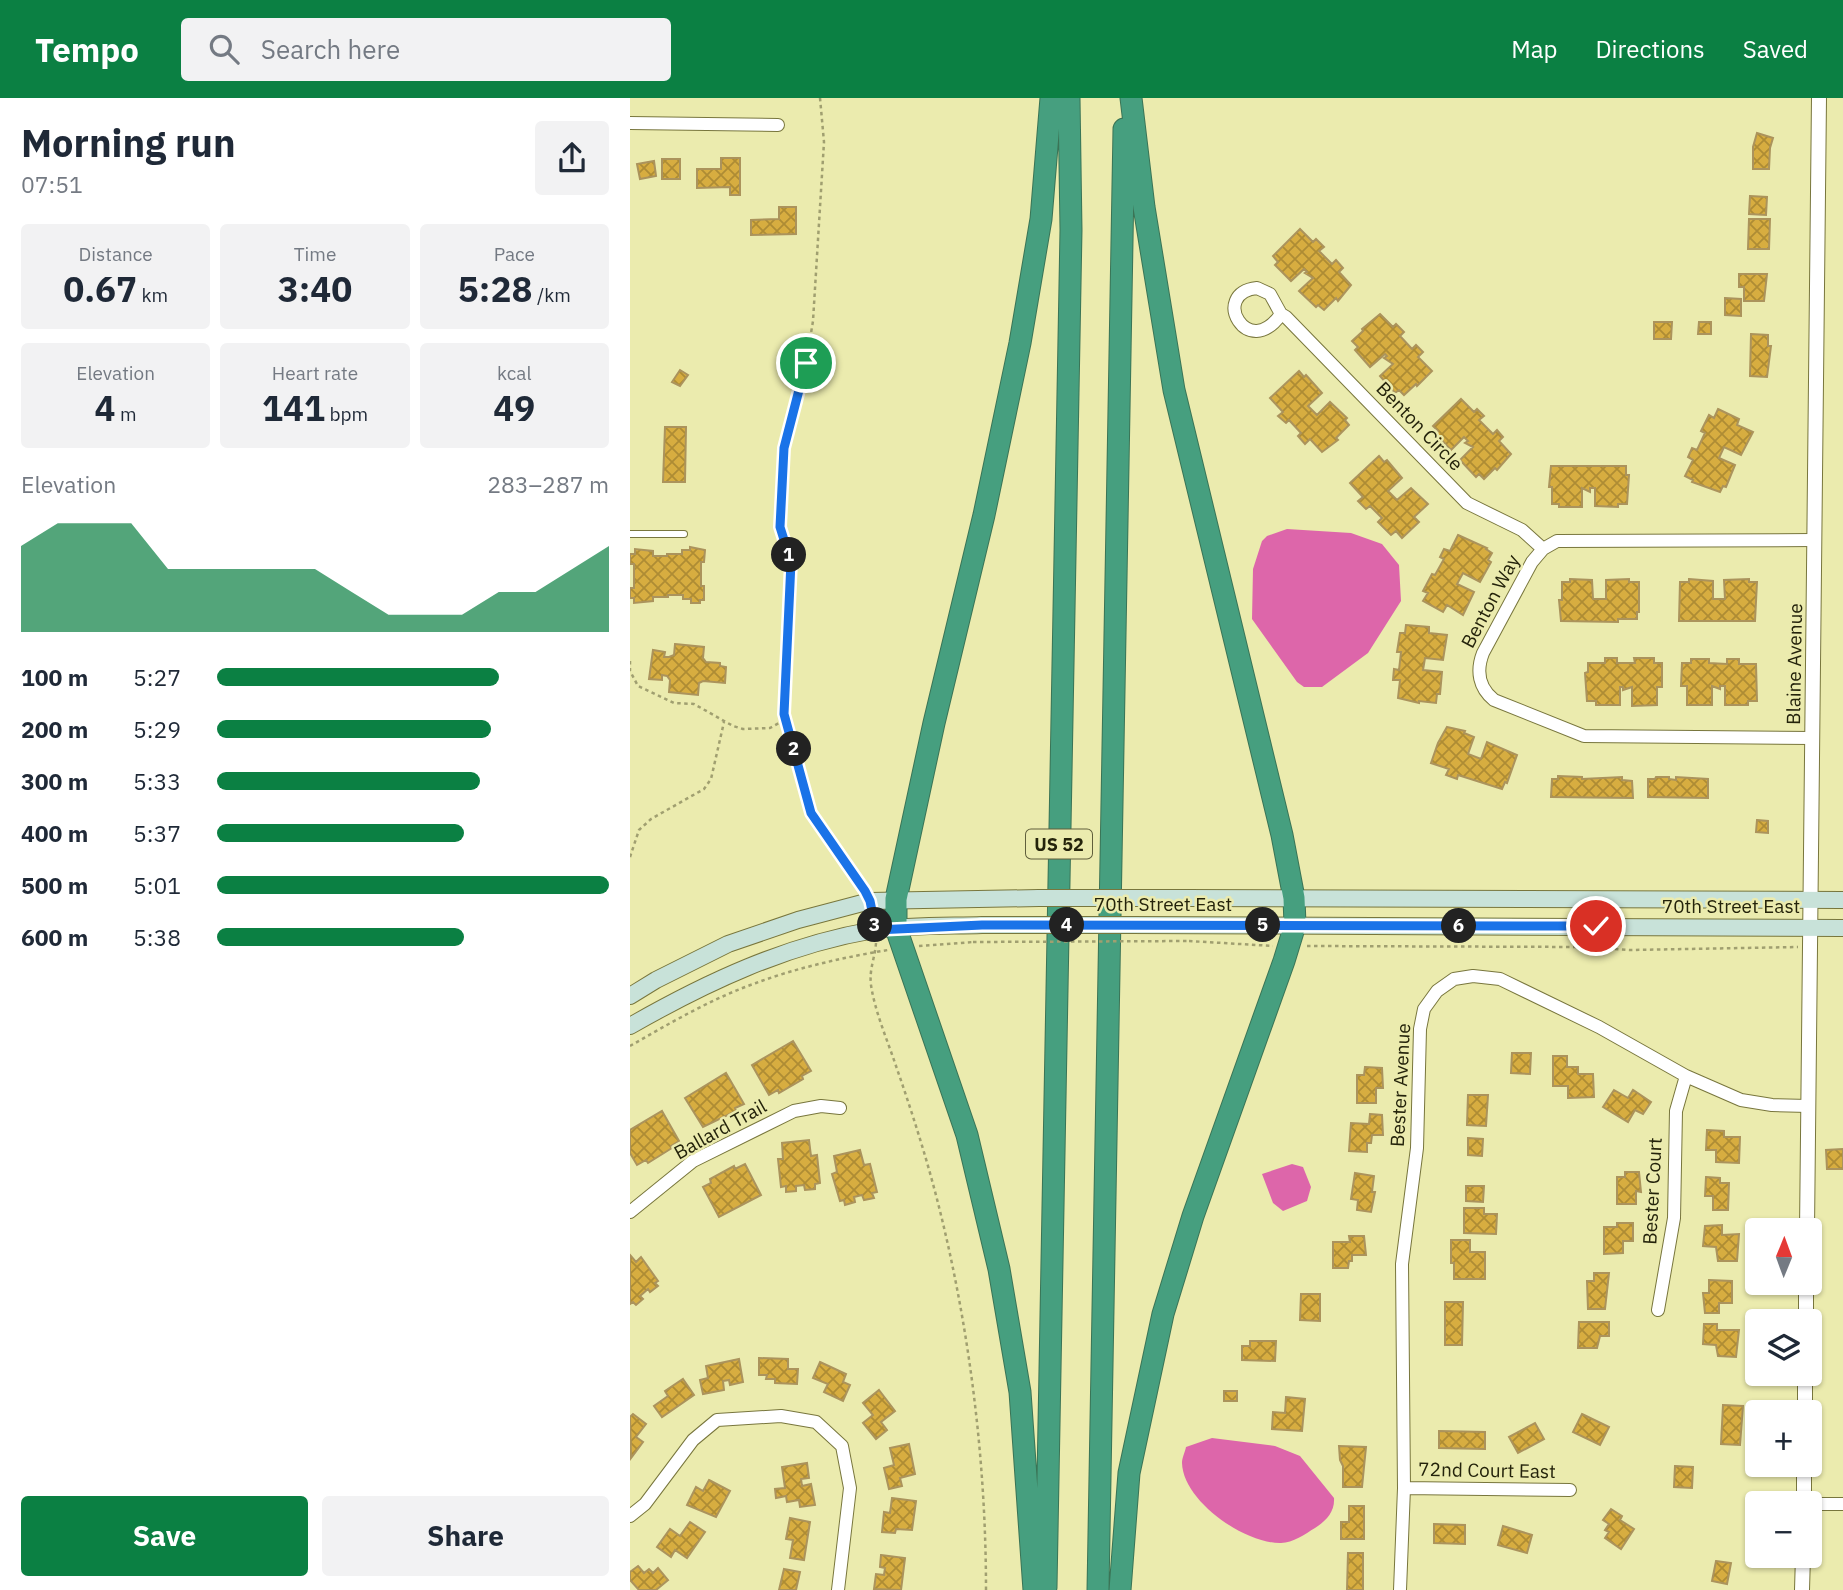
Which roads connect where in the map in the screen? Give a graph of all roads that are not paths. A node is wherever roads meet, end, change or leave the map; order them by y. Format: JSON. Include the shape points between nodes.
{"nodes":[{"id":1,"x":1051,"y":98,"type":"edge"},
{"id":2,"x":1069,"y":98,"type":"edge"},
{"id":3,"x":1125,"y":98,"type":"edge"},
{"id":4,"x":1131,"y":98,"type":"edge"},
{"id":5,"x":1819,"y":98,"type":"edge"},
{"id":6,"x":630,"y":123,"type":"edge"},
{"id":7,"x":778,"y":125,"type":"dead end"},
{"id":8,"x":1281,"y":314,"type":"dead end"},
{"id":9,"x":630,"y":534,"type":"edge"},
{"id":10,"x":684,"y":534,"type":"dead end"},
{"id":11,"x":1815,"y":540,"type":"junction"},
{"id":12,"x":1543,"y":549,"type":"junction"},
{"id":13,"x":1813,"y":738,"type":"junction"},
{"id":14,"x":1294,"y":898,"type":"junction"},
{"id":15,"x":896,"y":900,"type":"junction"},
{"id":16,"x":1811,"y":900,"type":"junction"},
{"id":17,"x":1843,"y":900,"type":"edge"},
{"id":18,"x":1295,"y":925,"type":"junction"},
{"id":19,"x":1811,"y":927,"type":"junction"},
{"id":20,"x":1843,"y":928,"type":"edge"},
{"id":21,"x":892,"y":935,"type":"junction"},
{"id":22,"x":630,"y":996,"type":"edge"},
{"id":23,"x":630,"y":1026,"type":"edge"},
{"id":24,"x":1686,"y":1076,"type":"junction"},
{"id":25,"x":1808,"y":1106,"type":"junction"},
{"id":26,"x":840,"y":1108,"type":"dead end"},
{"id":27,"x":630,"y":1212,"type":"edge"},
{"id":28,"x":1807,"y":1218,"type":"edge"},
{"id":29,"x":1658,"y":1310,"type":"dead end"},
{"id":30,"x":1404,"y":1488,"type":"junction"},
{"id":31,"x":1570,"y":1490,"type":"dead end"},
{"id":32,"x":1822,"y":1504,"type":"edge"},
{"id":33,"x":1843,"y":1504,"type":"edge"},
{"id":34,"x":630,"y":1516,"type":"edge"},
{"id":35,"x":1803,"y":1568,"type":"edge"},
{"id":36,"x":838,"y":1590,"type":"edge"},
{"id":37,"x":1034,"y":1590,"type":"edge"},
{"id":38,"x":1046,"y":1590,"type":"edge"},
{"id":39,"x":1098,"y":1590,"type":"edge"},
{"id":40,"x":1120,"y":1590,"type":"edge"},
{"id":41,"x":1400,"y":1590,"type":"edge"},
{"id":42,"x":1802,"y":1590,"type":"edge"}],
"edges":[{"from":1,"to":15,"type":"highway","via":[[1041,219],[1020,343]]},
{"from":2,"to":38,"type":"highway","number":"US 52","via":[[1071,230]]},
{"from":3,"to":39,"type":"highway","number":"US 52"},
{"from":4,"to":14,"type":"highway","via":[[1174,390]]},
{"from":5,"to":11,"type":"street","name":"Blaine Avenue"},
{"from":6,"to":7,"type":"street"},
{"from":8,"to":12,"type":"street","name":"Benton Circle","via":[[1467,503],[1522,530]]},
{"from":9,"to":10,"type":"lane"},
{"from":11,"to":12,"type":"street","name":"Benton Way","via":[[1569,540]]},
{"from":11,"to":13,"type":"street","name":"Blaine Avenue"},
{"from":12,"to":13,"type":"street","name":"Benton Way","via":[[1480,660],[1480,681],[1494,700],[1573,733],[1596,737]]},
{"from":13,"to":16,"type":"street","name":"Blaine Avenue"},
{"from":14,"to":15,"type":"main road","name":"70th Street East","bridge":true},
{"from":14,"to":16,"type":"main road","name":"70th Street East"},
{"from":14,"to":18,"type":"highway"},
{"from":15,"to":21,"type":"highway"},
{"from":15,"to":22,"type":"main road","name":"70th Street East","via":[[870,901],[798,919],[728,944]]},
{"from":16,"to":17,"type":"main road","name":"70th Street East"},
{"from":16,"to":19,"type":"street","name":"Blaine Avenue"},
{"from":18,"to":19,"type":"main road","name":"70th Street East"},
{"from":18,"to":21,"type":"main road","name":"70th Street East","bridge":true,"via":[[982,925]]},
{"from":18,"to":40,"type":"highway","via":[[1163,1314],[1129,1473]]},
{"from":19,"to":20,"type":"main road","name":"70th Street East"},
{"from":19,"to":25,"type":"street","name":"Blaine Avenue"},
{"from":21,"to":23,"type":"main road","name":"70th Street East","via":[[817,943],[778,954],[684,995]]},
{"from":21,"to":37,"type":"highway","via":[[967,1135],[999,1269],[1020,1392]]},
{"from":24,"to":25,"type":"street","name":"Bester Avenue","via":[[1741,1100]]},
{"from":24,"to":29,"type":"street","name":"Bester Court","via":[[1676,1111],[1674,1218]]},
{"from":24,"to":30,"type":"street","name":"Bester Avenue","via":[[1500,979],[1454,979],[1437,991],[1424,1009],[1417,1147],[1402,1264]]},
{"from":25,"to":28,"type":"street","name":"Blaine Avenue"},
{"from":26,"to":27,"type":"street","name":"Ballard Trail","via":[[794,1111],[693,1161]]},
{"from":30,"to":31,"type":"street","name":"72nd Court East"},
{"from":30,"to":41,"type":"street","name":"Bester Avenue"},
{"from":32,"to":33,"type":"street"},
{"from":34,"to":36,"type":"street","via":[[645,1504],[693,1440],[717,1420],[782,1416],[816,1422],[842,1446],[850,1488]]},
{"from":35,"to":42,"type":"street"}]}
